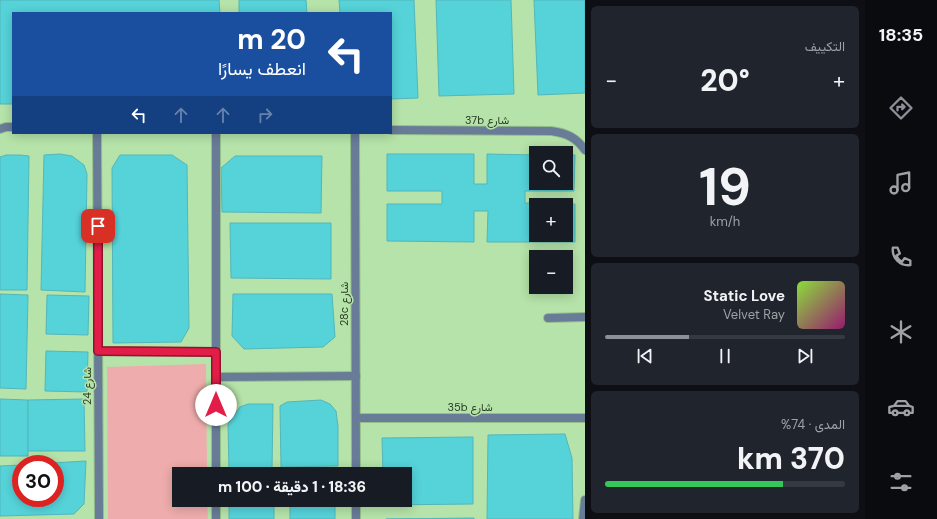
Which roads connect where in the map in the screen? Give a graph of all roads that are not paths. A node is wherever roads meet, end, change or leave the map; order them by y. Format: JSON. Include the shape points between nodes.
{"nodes":[{"id":1,"x":392,"y":130,"type":"edge"},
{"id":2,"x":97,"y":134,"type":"edge"},
{"id":3,"x":216,"y":134,"type":"edge"},
{"id":4,"x":355,"y":134,"type":"edge"},
{"id":5,"x":585,"y":150,"type":"edge"},
{"id":6,"x":548,"y":318,"type":"dead end"},
{"id":7,"x":585,"y":318,"type":"edge"},
{"id":8,"x":98,"y":351,"type":"junction"},
{"id":9,"x":216,"y":352,"type":"junction"},
{"id":10,"x":356,"y":376,"type":"junction"},
{"id":11,"x":216,"y":377,"type":"junction"},
{"id":12,"x":356,"y":418,"type":"junction"},
{"id":13,"x":585,"y":418,"type":"edge"},
{"id":14,"x":216,"y":467,"type":"edge"},
{"id":15,"x":356,"y":467,"type":"edge"},
{"id":16,"x":585,"y":500,"type":"edge"},
{"id":17,"x":216,"y":507,"type":"edge"},
{"id":18,"x":356,"y":507,"type":"edge"},
{"id":19,"x":99,"y":519,"type":"edge"},
{"id":20,"x":216,"y":519,"type":"edge"},
{"id":21,"x":356,"y":519,"type":"edge"},
{"id":22,"x":583,"y":519,"type":"edge"}],
"edges":[{"from":1,"to":5,"type":"street","name":"37b شارع","via":[[561,132],[580,142]]},
{"from":2,"to":8,"type":"street","name":"شارع 24"},
{"from":3,"to":9,"type":"street"},
{"from":4,"to":10,"type":"street","name":"28c شارع"},
{"from":6,"to":7,"type":"street"},
{"from":8,"to":9,"type":"street"},
{"from":8,"to":19,"type":"street","name":"شارع 24"},
{"from":9,"to":11,"type":"street"},
{"from":10,"to":11,"type":"street"},
{"from":10,"to":12,"type":"street","name":"28c شارع"},
{"from":11,"to":14,"type":"street"},
{"from":12,"to":13,"type":"street","name":"35b شارع"},
{"from":12,"to":15,"type":"street","name":"28c شارع"},
{"from":16,"to":22,"type":"street"},
{"from":17,"to":20,"type":"street"},
{"from":18,"to":21,"type":"street"}]}
